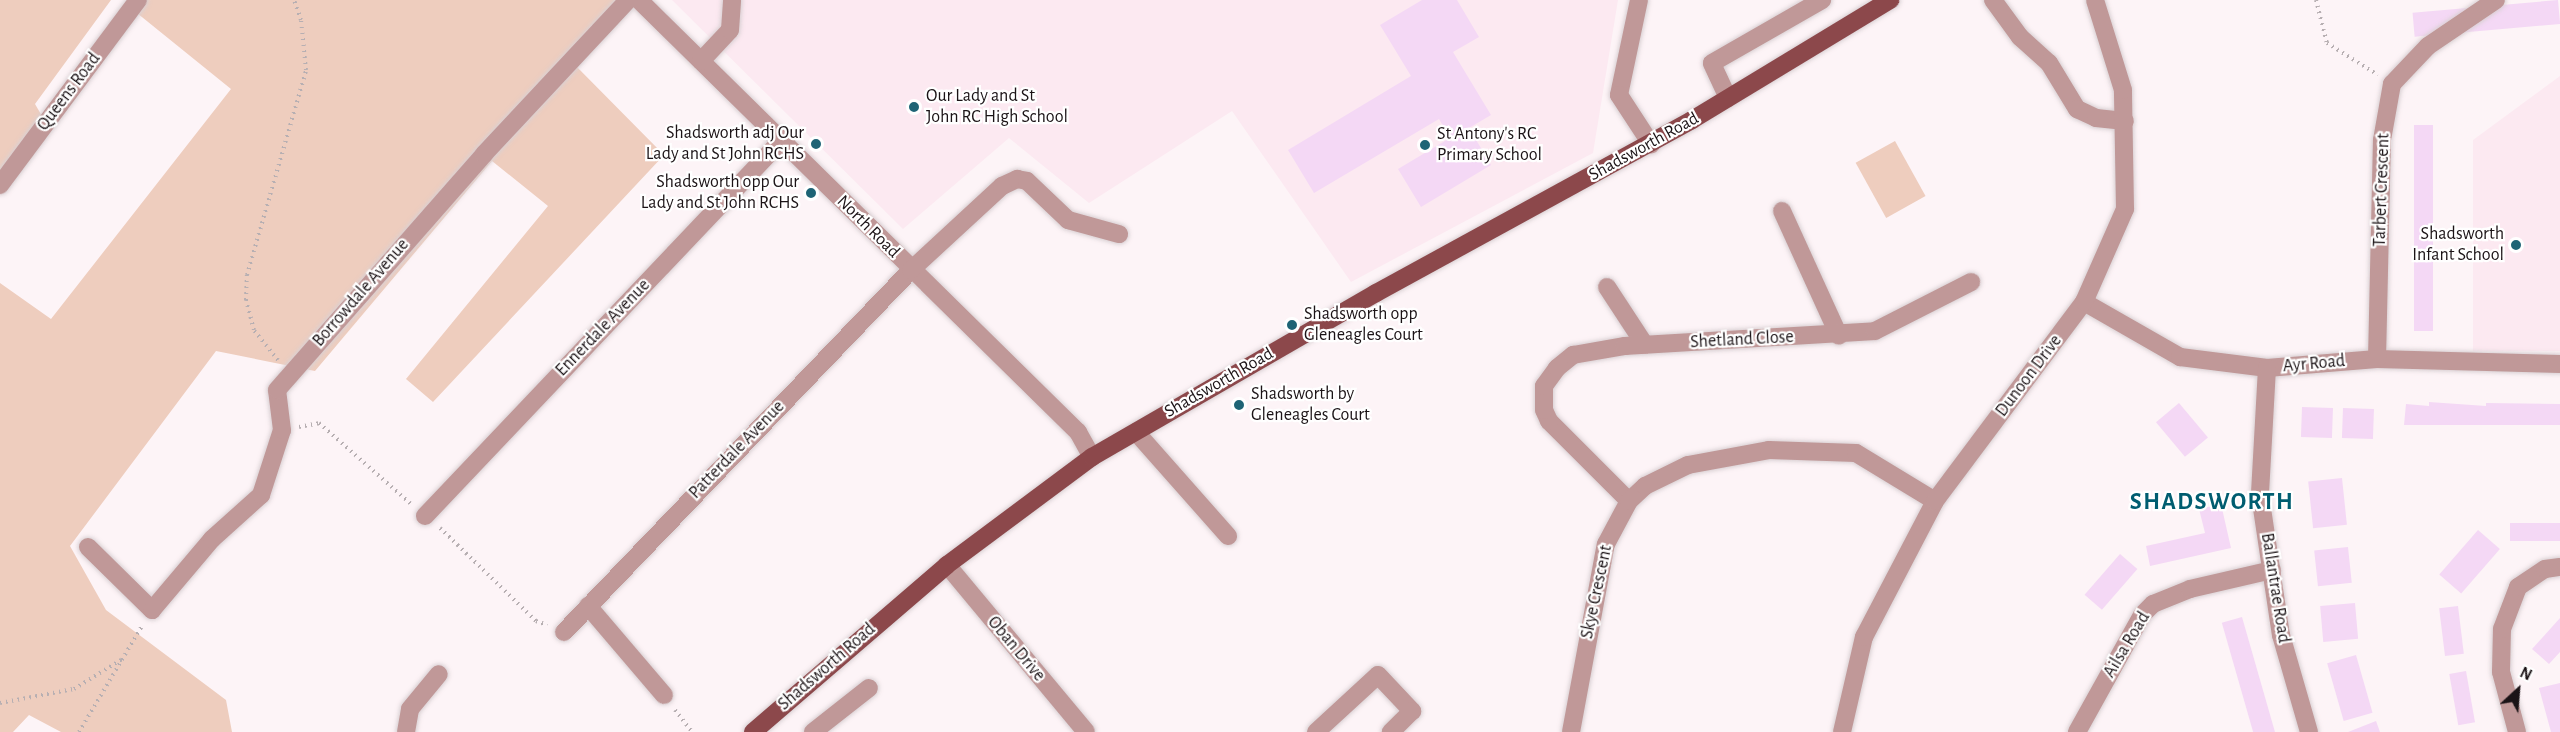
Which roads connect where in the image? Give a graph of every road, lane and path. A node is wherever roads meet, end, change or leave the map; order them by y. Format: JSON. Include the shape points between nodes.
{"nodes":[{"id":1,"x":138,"y":0,"type":"edge"},
{"id":2,"x":294,"y":0,"type":"edge"},
{"id":3,"x":628,"y":0,"type":"edge"},
{"id":4,"x":639,"y":0,"type":"edge"},
{"id":5,"x":732,"y":0,"type":"edge"},
{"id":6,"x":1639,"y":0,"type":"edge"},
{"id":7,"x":1822,"y":0,"type":"edge"},
{"id":8,"x":1890,"y":0,"type":"edge"},
{"id":9,"x":1993,"y":0,"type":"edge"},
{"id":10,"x":2094,"y":0,"type":"edge"},
{"id":11,"x":2316,"y":0,"type":"edge"},
{"id":12,"x":2496,"y":0,"type":"edge"},
{"id":13,"x":700,"y":61,"type":"junction"},
{"id":14,"x":2392,"y":84,"type":"junction"},
{"id":15,"x":1728,"y":98,"type":"junction"},
{"id":16,"x":2125,"y":121,"type":"junction"},
{"id":17,"x":781,"y":141,"type":"junction"},
{"id":18,"x":1651,"y":144,"type":"junction"},
{"id":19,"x":0,"y":185,"type":"edge"},
{"id":20,"x":1782,"y":211,"type":"dead end"},
{"id":21,"x":1119,"y":234,"type":"dead end"},
{"id":22,"x":911,"y":270,"type":"junction"},
{"id":23,"x":1971,"y":282,"type":"dead end"},
{"id":24,"x":1607,"y":287,"type":"dead end"},
{"id":25,"x":2084,"y":302,"type":"junction"},
{"id":26,"x":1839,"y":336,"type":"junction"},
{"id":27,"x":1645,"y":345,"type":"junction"},
{"id":28,"x":2377,"y":359,"type":"junction"},
{"id":29,"x":2560,"y":364,"type":"edge"},
{"id":30,"x":2267,"y":368,"type":"junction"},
{"id":31,"x":290,"y":375,"type":"junction"},
{"id":32,"x":1136,"y":432,"type":"junction"},
{"id":33,"x":1092,"y":457,"type":"junction"},
{"id":34,"x":1629,"y":501,"type":"junction"},
{"id":35,"x":1935,"y":501,"type":"junction"},
{"id":36,"x":425,"y":516,"type":"dead end"},
{"id":37,"x":1228,"y":536,"type":"dead end"},
{"id":38,"x":88,"y":547,"type":"dead end"},
{"id":39,"x":947,"y":565,"type":"junction"},
{"id":40,"x":2560,"y":567,"type":"edge"},
{"id":41,"x":2272,"y":570,"type":"junction"},
{"id":42,"x":588,"y":606,"type":"junction"},
{"id":43,"x":152,"y":610,"type":"junction"},
{"id":44,"x":564,"y":632,"type":"dead end"},
{"id":45,"x":125,"y":658,"type":"junction"},
{"id":46,"x":439,"y":674,"type":"dead end"},
{"id":47,"x":869,"y":688,"type":"dead end"},
{"id":48,"x":664,"y":695,"type":"joint"},
{"id":49,"x":0,"y":704,"type":"edge"},
{"id":50,"x":79,"y":732,"type":"edge"},
{"id":51,"x":406,"y":732,"type":"edge"},
{"id":52,"x":692,"y":732,"type":"edge"},
{"id":53,"x":753,"y":732,"type":"edge"},
{"id":54,"x":813,"y":732,"type":"edge"},
{"id":55,"x":1086,"y":732,"type":"edge"},
{"id":56,"x":1316,"y":732,"type":"edge"},
{"id":57,"x":1391,"y":732,"type":"edge"},
{"id":58,"x":1571,"y":732,"type":"edge"},
{"id":59,"x":1842,"y":732,"type":"edge"},
{"id":60,"x":2077,"y":732,"type":"edge"},
{"id":61,"x":2309,"y":732,"type":"edge"},
{"id":62,"x":2517,"y":732,"type":"edge"}],
"edges":[{"from":1,"to":19,"type":"street","name":"Queens Road"},
{"from":2,"to":31,"type":"path","via":[[302,20],[306,70],[247,274],[246,300],[254,330]]},
{"from":3,"to":31,"type":"street","name":"Borrowdale Avenue","via":[[484,154]]},
{"from":4,"to":13,"type":"street","name":"North Road"},
{"from":5,"to":13,"type":"street","via":[[730,30]]},
{"from":6,"to":18,"type":"street","via":[[1619,95]]},
{"from":7,"to":15,"type":"street","via":[[1712,63]]},
{"from":8,"to":15,"type":"main road","name":"Shadsworth Road"},
{"from":9,"to":16,"type":"street","via":[[2020,37],[2049,63],[2077,109],[2097,118]]},
{"from":10,"to":16,"type":"street","name":"Dunoon Drive","via":[[2123,90]]},
{"from":11,"to":14,"type":"path","via":[[2327,43]]},
{"from":12,"to":14,"type":"street","name":"Tarbert Crescent","via":[[2428,46],[2402,69]]},
{"from":13,"to":17,"type":"street","name":"North Road"},
{"from":14,"to":28,"type":"street","name":"Tarbert Crescent","via":[[2382,140]]},
{"from":15,"to":18,"type":"main road","name":"Shadsworth Road"},
{"from":16,"to":25,"type":"street","name":"Dunoon Drive","via":[[2125,209]]},
{"from":17,"to":22,"type":"street","name":"North Road"},
{"from":17,"to":36,"type":"street","name":"Ennerdale Avenue"},
{"from":18,"to":32,"type":"main road","name":"Shadsworth Road","via":[[1376,293]]},
{"from":20,"to":26,"type":"street"},
{"from":21,"to":22,"type":"street","name":"Patterdale Avenue","via":[[1068,220],[1033,186],[1017,179],[1002,186]]},
{"from":22,"to":33,"type":"street","name":"North Road","via":[[1078,432]]},
{"from":22,"to":42,"type":"street","name":"Patterdale Avenue"},
{"from":23,"to":26,"type":"street","name":"Shetland Close","via":[[1875,331]]},
{"from":24,"to":27,"type":"street"},
{"from":25,"to":30,"type":"street","name":"Ayr Road","via":[[2180,357]]},
{"from":25,"to":35,"type":"street","name":"Dunoon Drive"},
{"from":26,"to":27,"type":"street","name":"Shetland Close"},
{"from":27,"to":34,"type":"street","name":"Shetland Close","via":[[1573,355],[1550,376],[1542,398],[1549,422]]},
{"from":28,"to":29,"type":"street","name":"Ayr Road"},
{"from":28,"to":30,"type":"street","name":"Ayr Road"},
{"from":30,"to":41,"type":"street","name":"Ballantrae Road","via":[[2260,495]]},
{"from":31,"to":43,"type":"street","name":"Borrowdale Avenue","via":[[277,390],[282,430],[261,495],[212,539]]},
{"from":32,"to":33,"type":"main road","name":"Shadsworth Road"},
{"from":32,"to":37,"type":"street"},
{"from":33,"to":39,"type":"main road","name":"Shadsworth Road"},
{"from":34,"to":35,"type":"street","name":"Skye Crescent","via":[[1645,486],[1688,465],[1769,450],[1856,453]]},
{"from":34,"to":58,"type":"street","name":"Skye Crescent","via":[[1613,527],[1598,570]]},
{"from":35,"to":59,"type":"street","name":"Dunoon Drive","via":[[1864,638]]},
{"from":38,"to":43,"type":"street"},
{"from":39,"to":53,"type":"main road","name":"Shadsworth Road"},
{"from":39,"to":55,"type":"street","name":"Oban Drive"},
{"from":40,"to":62,"type":"street","via":[[2545,569],[2518,587],[2502,628],[2501,672]]},
{"from":41,"to":60,"type":"street","name":"Ailsa Road","via":[[2190,589],[2153,604],[2142,615]]},
{"from":41,"to":61,"type":"street","name":"Ballantrae Road","via":[[2281,635]]},
{"from":42,"to":44,"type":"street","name":"Patterdale Avenue"},
{"from":42,"to":48,"type":"street"},
{"from":43,"to":45,"type":"path"},
{"from":45,"to":49,"type":"path","via":[[74,689]]},
{"from":45,"to":50,"type":"path"},
{"from":46,"to":51,"type":"street","via":[[410,709]]},
{"from":47,"to":54,"type":"street"},
{"from":48,"to":52,"type":"path"},
{"from":56,"to":57,"type":"street","via":[[1378,675],[1412,711]]}]}
